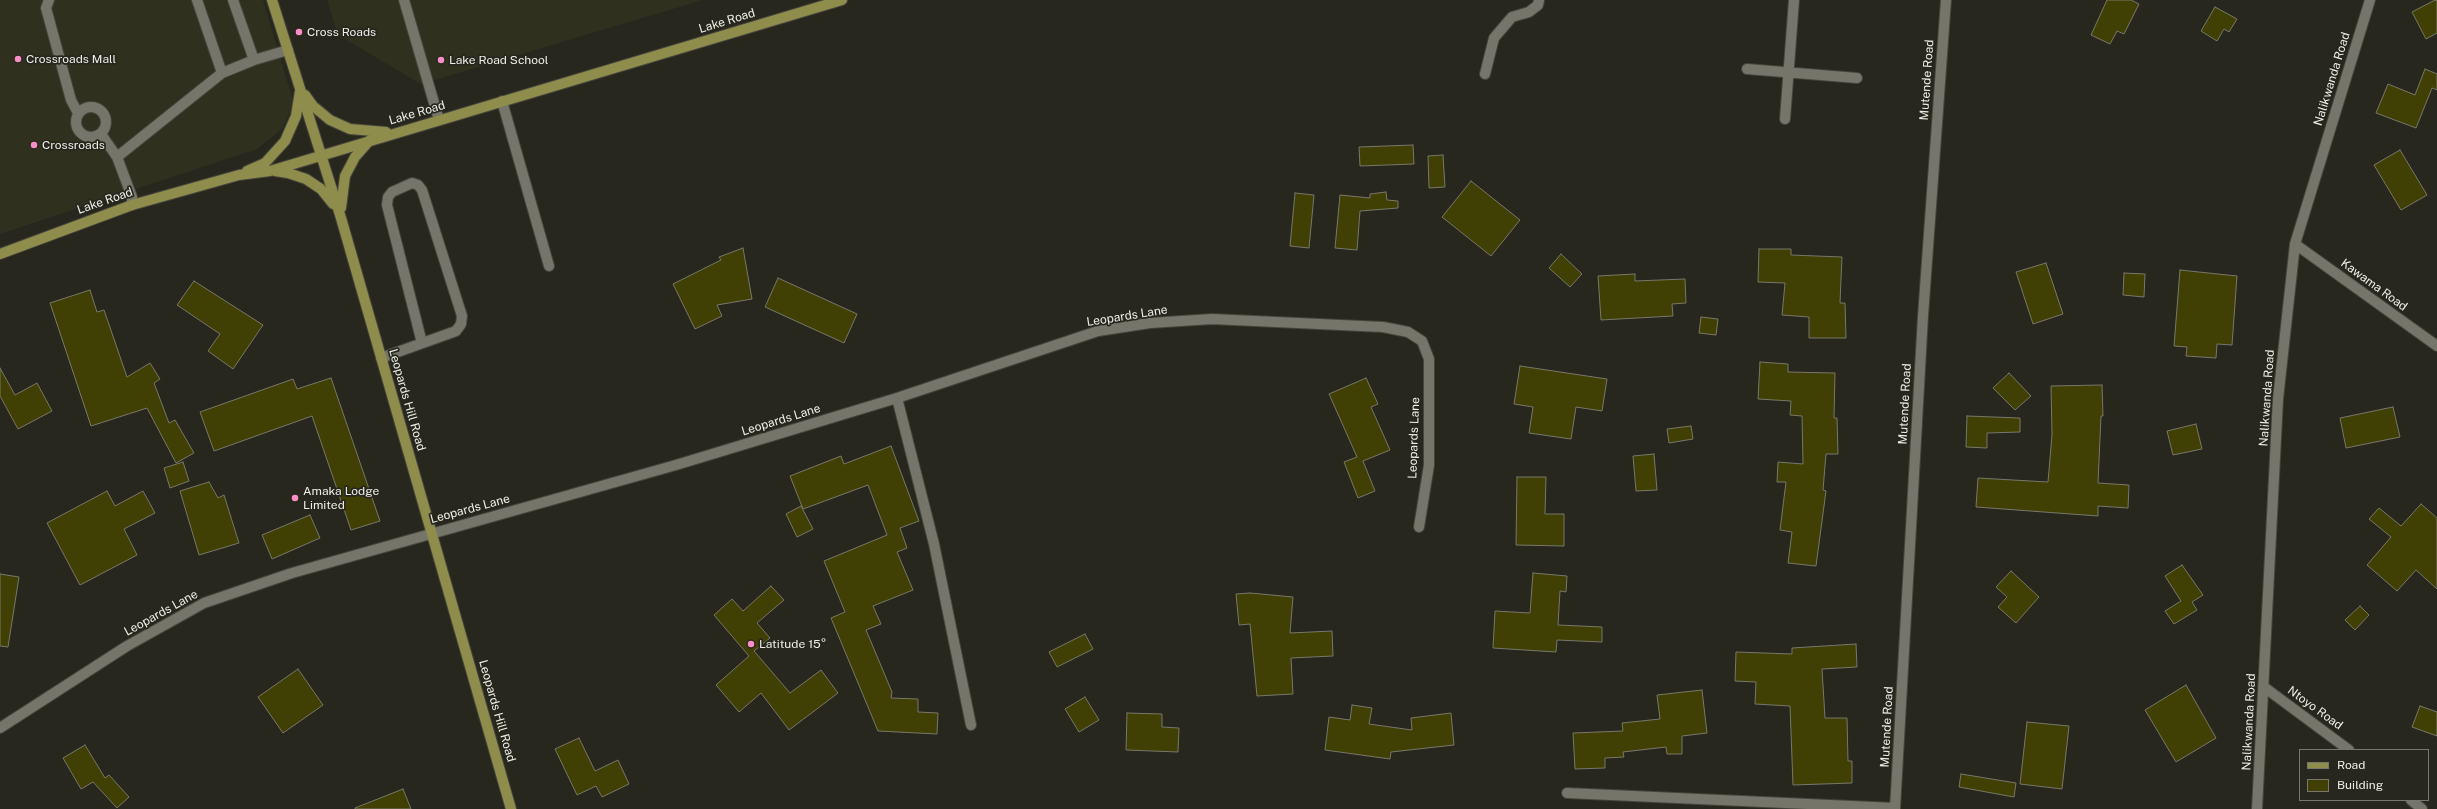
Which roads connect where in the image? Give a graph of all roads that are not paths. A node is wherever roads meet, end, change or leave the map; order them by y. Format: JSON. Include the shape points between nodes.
{"nodes":[{"id":1,"x":49,"y":0,"type":"edge"},
{"id":2,"x":197,"y":0,"type":"edge"},
{"id":3,"x":233,"y":0,"type":"edge"},
{"id":4,"x":272,"y":0,"type":"edge"},
{"id":5,"x":404,"y":0,"type":"edge"},
{"id":6,"x":842,"y":0,"type":"edge"},
{"id":7,"x":1539,"y":0,"type":"edge"},
{"id":8,"x":1794,"y":0,"type":"edge"},
{"id":9,"x":1946,"y":0,"type":"edge"},
{"id":10,"x":2370,"y":0,"type":"edge"},
{"id":11,"x":288,"y":50,"type":"junction"},
{"id":12,"x":254,"y":60,"type":"junction"},
{"id":13,"x":1747,"y":69,"type":"dead end"},
{"id":14,"x":222,"y":73,"type":"junction"},
{"id":15,"x":1789,"y":73,"type":"junction"},
{"id":16,"x":1485,"y":74,"type":"dead end"},
{"id":17,"x":1857,"y":78,"type":"dead end"},
{"id":18,"x":300,"y":89,"type":"junction"},
{"id":19,"x":502,"y":101,"type":"junction"},
{"id":20,"x":78,"y":113,"type":"junction"},
{"id":21,"x":1785,"y":119,"type":"dead end"},
{"id":22,"x":439,"y":120,"type":"junction"},
{"id":23,"x":395,"y":133,"type":"junction"},
{"id":24,"x":101,"y":134,"type":"junction"},
{"id":25,"x":370,"y":140,"type":"junction"},
{"id":26,"x":321,"y":155,"type":"junction"},
{"id":27,"x":117,"y":157,"type":"junction"},
{"id":28,"x":270,"y":171,"type":"junction"},
{"id":29,"x":239,"y":175,"type":"junction"},
{"id":30,"x":132,"y":205,"type":"junction"},
{"id":31,"x":341,"y":218,"type":"junction"},
{"id":32,"x":2296,"y":244,"type":"junction"},
{"id":33,"x":0,"y":254,"type":"edge"},
{"id":34,"x":549,"y":266,"type":"dead end"},
{"id":35,"x":422,"y":343,"type":"junction"},
{"id":36,"x":2437,"y":346,"type":"edge"},
{"id":37,"x":381,"y":358,"type":"junction"},
{"id":38,"x":897,"y":398,"type":"junction"},
{"id":39,"x":1419,"y":527,"type":"dead end"},
{"id":40,"x":433,"y":532,"type":"junction"},
{"id":41,"x":2264,"y":687,"type":"junction"},
{"id":42,"x":972,"y":725,"type":"dead end"},
{"id":43,"x":0,"y":728,"type":"edge"},
{"id":44,"x":2348,"y":749,"type":"edge"},
{"id":45,"x":1568,"y":793,"type":"dead end"},
{"id":46,"x":2412,"y":801,"type":"edge"},
{"id":47,"x":511,"y":809,"type":"edge"},
{"id":48,"x":1895,"y":809,"type":"edge"},
{"id":49,"x":2257,"y":809,"type":"edge"},
{"id":50,"x":2422,"y":809,"type":"edge"}],
"edges":[{"from":1,"to":20,"type":"street","via":[[46,8],[71,100]]},
{"from":2,"to":14,"type":"street"},
{"from":3,"to":12,"type":"street"},
{"from":4,"to":11,"type":"main road","name":"Leopards Hill Road"},
{"from":5,"to":22,"type":"street"},
{"from":6,"to":19,"type":"main road","name":"Lake Road"},
{"from":7,"to":16,"type":"street","via":[[1538,6],[1529,12],[1512,17],[1494,38]]},
{"from":8,"to":15,"type":"street"},
{"from":9,"to":48,"type":"street","name":"Mutende Road","via":[[1923,316]]},
{"from":10,"to":32,"type":"street","name":"Nalikwanda Road"},
{"from":11,"to":12,"type":"street"},
{"from":11,"to":18,"type":"main road","name":"Leopards Hill Road"},
{"from":12,"to":14,"type":"street"},
{"from":13,"to":15,"type":"street"},
{"from":14,"to":27,"type":"street"},
{"from":15,"to":17,"type":"street"},
{"from":15,"to":21,"type":"street"},
{"from":18,"to":23,"type":"main road","via":[[313,106],[330,120],[350,129]]},
{"from":18,"to":26,"type":"main road","name":"Leopards Hill Road"},
{"from":18,"to":29,"type":"main road","via":[[296,116],[285,141],[265,163]]},
{"from":19,"to":22,"type":"main road","name":"Lake Road"},
{"from":19,"to":34,"type":"street"},
{"from":20,"to":24,"type":"street","via":[[75,123],[78,132],[94,138]]},
{"from":20,"to":24,"type":"street","via":[[83,108],[91,106],[104,113],[105,128]]},
{"from":22,"to":23,"type":"main road","name":"Lake Road"},
{"from":23,"to":25,"type":"main road","name":"Lake Road"},
{"from":24,"to":27,"type":"street"},
{"from":25,"to":26,"type":"main road","name":"Lake Road"},
{"from":25,"to":31,"type":"main road","via":[[355,157],[345,176],[341,196]]},
{"from":26,"to":28,"type":"main road","name":"Lake Road"},
{"from":26,"to":31,"type":"main road","name":"Leopards Hill Road"},
{"from":27,"to":30,"type":"street","via":[[132,197]]},
{"from":28,"to":29,"type":"main road","name":"Lake Road"},
{"from":28,"to":31,"type":"main road","via":[[294,175],[321,189]]},
{"from":29,"to":30,"type":"main road","name":"Lake Road"},
{"from":30,"to":33,"type":"main road","name":"Lake Road"},
{"from":31,"to":37,"type":"main road","name":"Leopards Hill Road"},
{"from":32,"to":36,"type":"street","name":"Kawama Road"},
{"from":32,"to":41,"type":"street","name":"Nalikwanda Road","via":[[2278,399]]},
{"from":35,"to":35,"type":"street","via":[[456,331],[461,324],[462,316],[422,190],[412,183],[392,192],[387,205]]},
{"from":35,"to":37,"type":"street"},
{"from":37,"to":40,"type":"main road","name":"Leopards Hill Road"},
{"from":38,"to":39,"type":"street","name":"Leopards Lane","via":[[1098,331],[1150,323],[1212,319],[1383,327],[1408,332],[1422,341],[1429,359],[1429,465]]},
{"from":38,"to":40,"type":"street","name":"Leopards Lane","via":[[676,465]]},
{"from":38,"to":42,"type":"street","via":[[934,544]]},
{"from":40,"to":43,"type":"street","name":"Leopards Lane","via":[[292,573],[204,603],[127,646]]},
{"from":40,"to":47,"type":"main road","name":"Leopards Hill Road"},
{"from":41,"to":44,"type":"street","name":"Ntoyo Road"},
{"from":41,"to":49,"type":"street","name":"Nalikwanda Road"},
{"from":45,"to":48,"type":"street"},
{"from":46,"to":50,"type":"street"}]}
